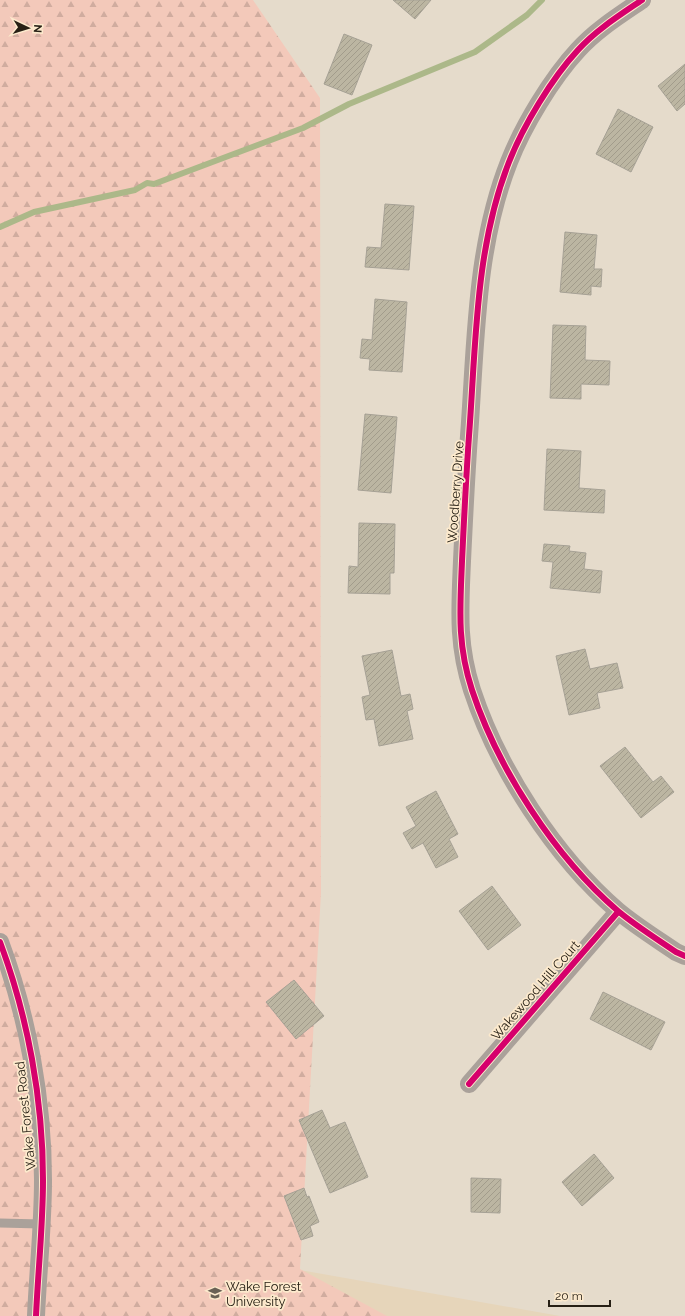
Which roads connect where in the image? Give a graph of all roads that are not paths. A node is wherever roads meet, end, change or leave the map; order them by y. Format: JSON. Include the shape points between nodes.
{"nodes":[{"id":1,"x":642,"y":0,"type":"edge"},
{"id":2,"x":618,"y":912,"type":"junction"},
{"id":3,"x":0,"y":942,"type":"edge"},
{"id":4,"x":685,"y":956,"type":"edge"},
{"id":5,"x":469,"y":1084,"type":"dead end"},
{"id":6,"x":0,"y":1223,"type":"edge"},
{"id":7,"x":40,"y":1224,"type":"junction"},
{"id":8,"x":36,"y":1316,"type":"edge"}],
"edges":[{"from":1,"to":2,"type":"street","name":"Woodberry Drive","via":[[588,40],[555,80],[526,127],[510,160],[495,205],[485,250],[480,295],[464,507],[459,627],[462,655],[472,690],[489,733],[519,790],[573,866]]},
{"from":2,"to":4,"type":"street","name":"Woodberry Drive"},
{"from":2,"to":5,"type":"street","name":"Wakewood Hill Court"},
{"from":3,"to":7,"type":"street","name":"Wake Forest Road","via":[[11,971],[22,1015],[34,1079],[41,1134],[43,1180]]},
{"from":6,"to":7,"type":"lane"},
{"from":7,"to":8,"type":"street","name":"Wake Forest Road"}]}
